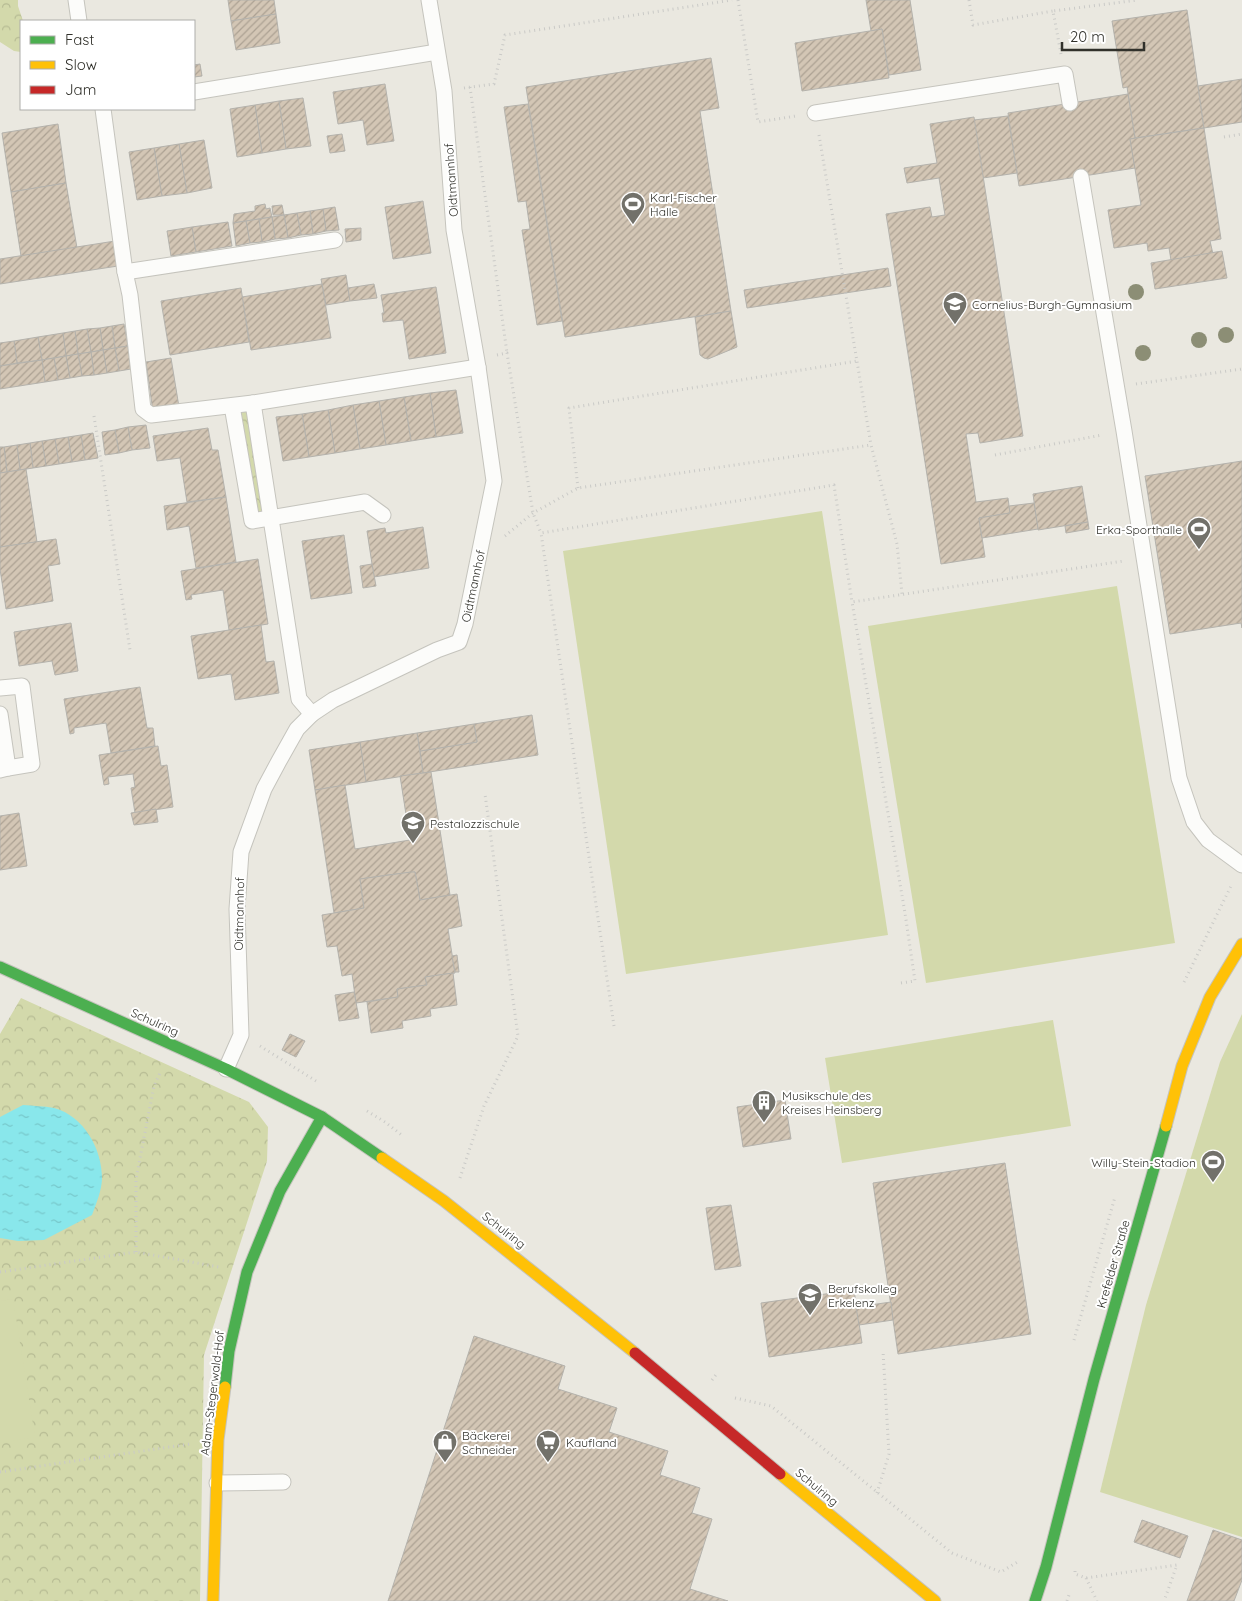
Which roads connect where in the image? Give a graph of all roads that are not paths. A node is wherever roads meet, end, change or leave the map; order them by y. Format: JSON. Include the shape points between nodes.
{"nodes":[{"id":1,"x":76,"y":0,"type":"edge"},
{"id":2,"x":429,"y":0,"type":"edge"},
{"id":3,"x":79,"y":20,"type":"edge"},
{"id":4,"x":437,"y":52,"type":"junction"},
{"id":5,"x":195,"y":92,"type":"edge"},
{"id":6,"x":1070,"y":103,"type":"dead end"},
{"id":7,"x":103,"y":110,"type":"edge"},
{"id":8,"x":815,"y":113,"type":"road end"},
{"id":9,"x":1081,"y":177,"type":"dead end"},
{"id":10,"x":335,"y":240,"type":"dead end"},
{"id":11,"x":125,"y":272,"type":"junction"},
{"id":12,"x":477,"y":362,"type":"junction"},
{"id":13,"x":253,"y":403,"type":"junction"},
{"id":14,"x":232,"y":406,"type":"junction"},
{"id":15,"x":383,"y":515,"type":"dead end"},
{"id":16,"x":271,"y":517,"type":"junction"},
{"id":17,"x":0,"y":688,"type":"edge"},
{"id":18,"x":0,"y":714,"type":"edge"},
{"id":19,"x":312,"y":714,"type":"junction"},
{"id":20,"x":4,"y":769,"type":"edge"},
{"id":21,"x":1242,"y":865,"type":"edge"},
{"id":22,"x":1242,"y":944,"type":"edge"},
{"id":23,"x":0,"y":967,"type":"edge"},
{"id":24,"x":226,"y":1068,"type":"junction"},
{"id":25,"x":322,"y":1117,"type":"junction"},
{"id":26,"x":283,"y":1482,"type":"dead end"},
{"id":27,"x":217,"y":1483,"type":"junction"},
{"id":28,"x":213,"y":1601,"type":"edge"},
{"id":29,"x":935,"y":1601,"type":"edge"},
{"id":30,"x":1035,"y":1601,"type":"edge"}],
"edges":[{"from":1,"to":3,"type":"lane"},
{"from":2,"to":4,"type":"lane","name":"Oidtmannhof"},
{"from":4,"to":5,"type":"lane"},
{"from":4,"to":12,"type":"lane","name":"Oidtmannhof","via":[[444,91],[454,230]]},
{"from":6,"to":8,"type":"lane","via":[[1065,74]]},
{"from":7,"to":11,"type":"lane"},
{"from":9,"to":21,"type":"lane","via":[[1179,778],[1194,822],[1208,840]]},
{"from":10,"to":11,"type":"lane"},
{"from":11,"to":14,"type":"lane","via":[[143,409],[150,416]]},
{"from":12,"to":13,"type":"lane"},
{"from":12,"to":19,"type":"lane","name":"Oidtmannhof","via":[[494,481],[459,642],[333,700]]},
{"from":13,"to":14,"type":"lane"},
{"from":13,"to":16,"type":"lane"},
{"from":14,"to":16,"type":"lane","via":[[252,521]]},
{"from":15,"to":16,"type":"lane","via":[[365,502]]},
{"from":16,"to":19,"type":"lane","via":[[299,699]]},
{"from":17,"to":20,"type":"lane","via":[[22,686],[32,764]]},
{"from":18,"to":20,"type":"lane"},
{"from":19,"to":24,"type":"lane","name":"Oidtmannhof","via":[[297,729],[264,789],[241,852],[237,909],[241,1036]]},
{"from":22,"to":30,"type":"street","name":"Krefelder Straße","via":[[1210,997],[1182,1066]]},
{"from":23,"to":24,"type":"street","name":"Schulring"},
{"from":24,"to":25,"type":"street","name":"Schulring"},
{"from":25,"to":27,"type":"street","name":"Adam-Stegerwald-Hof","via":[[280,1191],[247,1272],[229,1352],[218,1440]]},
{"from":25,"to":29,"type":"street","name":"Schulring","via":[[444,1201],[540,1276]]},
{"from":26,"to":27,"type":"lane"},
{"from":27,"to":28,"type":"street","name":"Adam-Stegerwald-Hof"}]}
